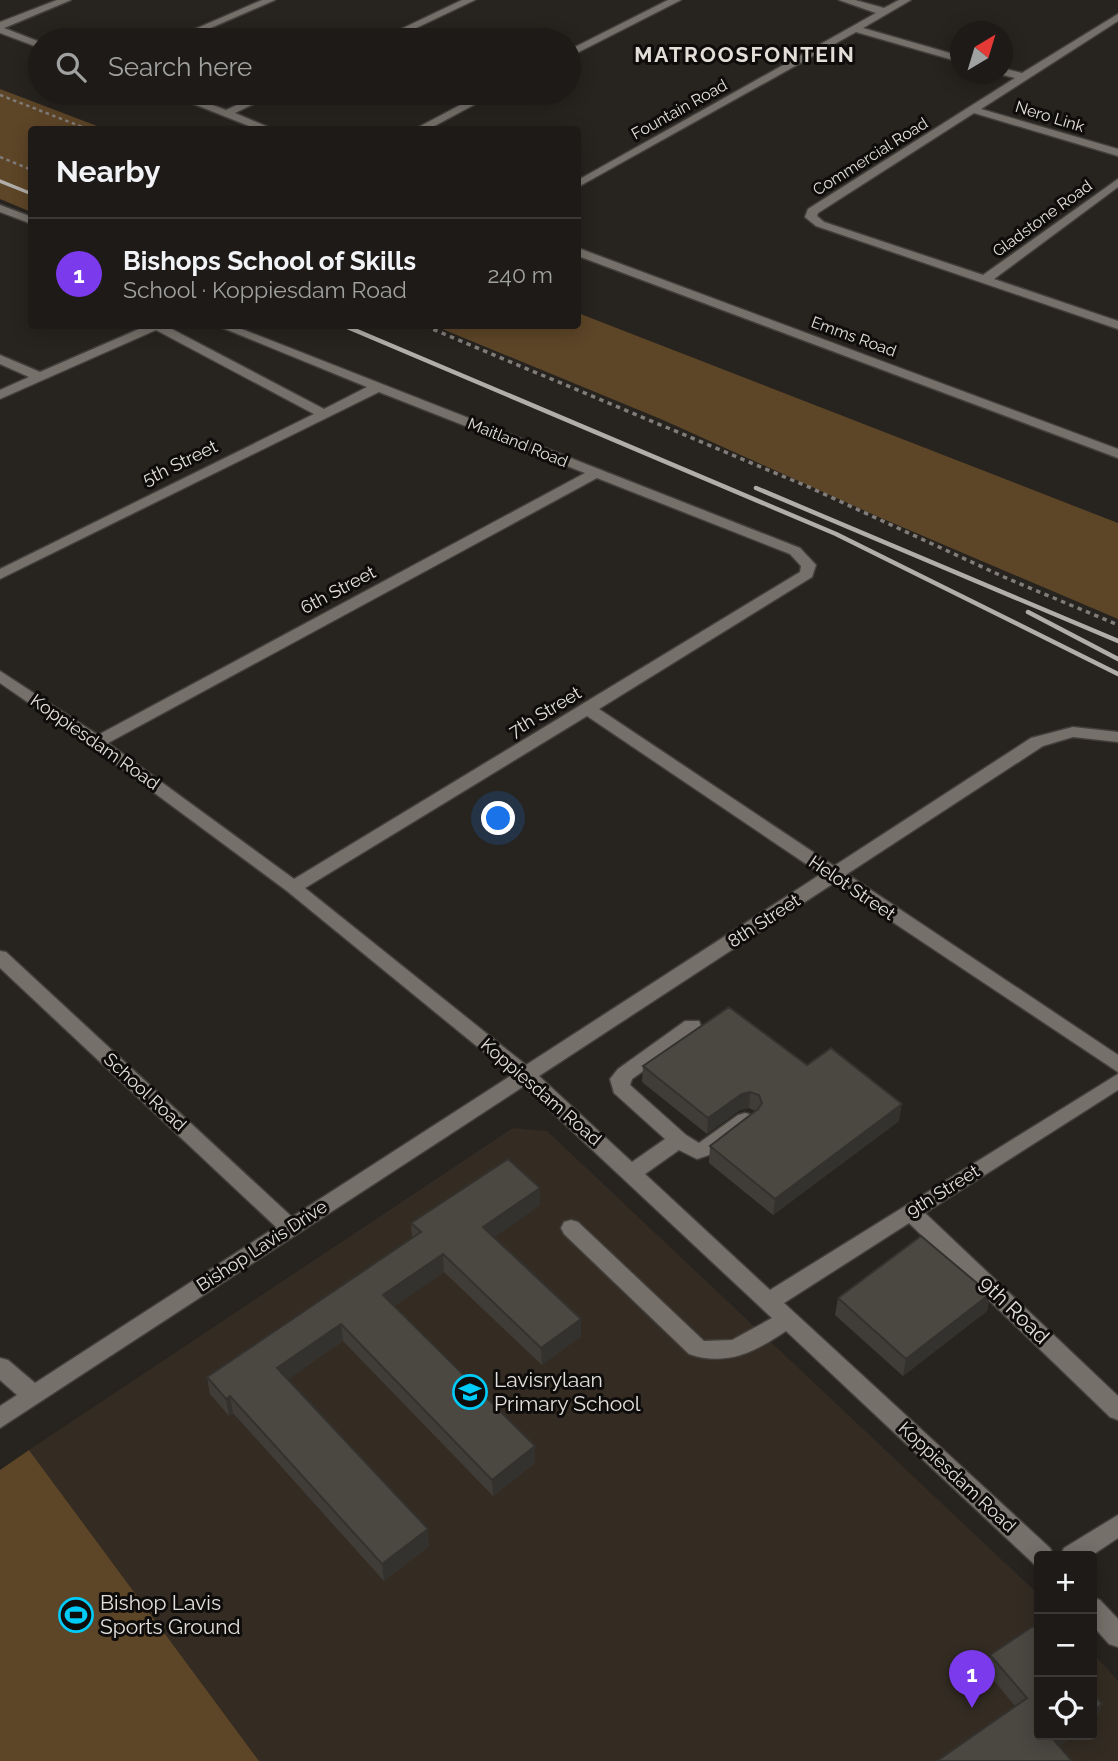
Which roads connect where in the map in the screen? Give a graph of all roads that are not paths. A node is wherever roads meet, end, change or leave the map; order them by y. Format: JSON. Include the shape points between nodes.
{"nodes":[{"id":1,"x":66,"y":0,"type":"edge"},
{"id":2,"x":270,"y":0,"type":"edge"},
{"id":3,"x":470,"y":0,"type":"edge"},
{"id":4,"x":676,"y":0,"type":"edge"},
{"id":5,"x":844,"y":0,"type":"edge"},
{"id":6,"x":906,"y":0,"type":"edge"},
{"id":7,"x":885,"y":12,"type":"junction"},
{"id":8,"x":1118,"y":17,"type":"edge"},
{"id":9,"x":0,"y":28,"type":"edge"},
{"id":10,"x":204,"y":28,"type":"edge"},
{"id":11,"x":409,"y":28,"type":"edge"},
{"id":12,"x":856,"y":29,"type":"junction"},
{"id":13,"x":28,"y":40,"type":"edge"},
{"id":14,"x":581,"y":48,"type":"edge"},
{"id":15,"x":950,"y":56,"type":"edge"},
{"id":16,"x":1013,"y":74,"type":"edge"},
{"id":17,"x":1025,"y":77,"type":"junction"},
{"id":18,"x":205,"y":105,"type":"edge"},
{"id":19,"x":245,"y":105,"type":"edge"},
{"id":20,"x":467,"y":105,"type":"edge"},
{"id":21,"x":974,"y":110,"type":"junction"},
{"id":22,"x":227,"y":113,"type":"junction"},
{"id":23,"x":261,"y":126,"type":"edge"},
{"id":24,"x":426,"y":126,"type":"edge"},
{"id":25,"x":1118,"y":153,"type":"edge"},
{"id":26,"x":581,"y":182,"type":"edge"},
{"id":27,"x":1118,"y":182,"type":"edge"},
{"id":28,"x":0,"y":208,"type":"edge"},
{"id":29,"x":28,"y":219,"type":"edge"},
{"id":30,"x":581,"y":253,"type":"edge"},
{"id":31,"x":985,"y":280,"type":"junction"},
{"id":32,"x":1118,"y":325,"type":"edge"},
{"id":33,"x":149,"y":329,"type":"edge"},
{"id":34,"x":162,"y":329,"type":"edge"},
{"id":35,"x":231,"y":329,"type":"edge"},
{"id":36,"x":0,"y":359,"type":"edge"},
{"id":37,"x":40,"y":377,"type":"junction"},
{"id":38,"x":378,"y":387,"type":"junction"},
{"id":39,"x":0,"y":396,"type":"edge"},
{"id":40,"x":324,"y":414,"type":"junction"},
{"id":41,"x":1118,"y":454,"type":"edge"},
{"id":42,"x":596,"y":473,"type":"junction"},
{"id":43,"x":809,"y":565,"type":"joint"},
{"id":44,"x":0,"y":575,"type":"edge"},
{"id":45,"x":0,"y":676,"type":"edge"},
{"id":46,"x":588,"y":709,"type":"junction"},
{"id":47,"x":1118,"y":737,"type":"edge"},
{"id":48,"x":97,"y":742,"type":"junction"},
{"id":49,"x":834,"y":876,"type":"junction"},
{"id":50,"x":293,"y":887,"type":"junction"},
{"id":51,"x":0,"y":957,"type":"edge"},
{"id":52,"x":692,"y":1027,"type":"dead end"},
{"id":53,"x":1118,"y":1065,"type":"edge"},
{"id":54,"x":526,"y":1076,"type":"junction"},
{"id":55,"x":1118,"y":1081,"type":"edge"},
{"id":56,"x":748,"y":1118,"type":"edge"},
{"id":57,"x":679,"y":1140,"type":"junction"},
{"id":58,"x":631,"y":1173,"type":"junction"},
{"id":59,"x":910,"y":1211,"type":"junction"},
{"id":60,"x":290,"y":1228,"type":"junction"},
{"id":61,"x":571,"y":1228,"type":"dead end"},
{"id":62,"x":768,"y":1302,"type":"junction"},
{"id":63,"x":787,"y":1319,"type":"junction"},
{"id":64,"x":0,"y":1367,"type":"edge"},
{"id":65,"x":33,"y":1395,"type":"junction"},
{"id":66,"x":1118,"y":1410,"type":"edge"},
{"id":67,"x":0,"y":1418,"type":"edge"},
{"id":68,"x":1118,"y":1525,"type":"edge"},
{"id":69,"x":1037,"y":1551,"type":"edge"},
{"id":70,"x":1079,"y":1551,"type":"edge"},
{"id":71,"x":1097,"y":1613,"type":"edge"},
{"id":72,"x":1118,"y":1636,"type":"edge"}],
"edges":[{"from":1,"to":9,"type":"street"},
{"from":2,"to":10,"type":"street"},
{"from":3,"to":11,"type":"street"},
{"from":4,"to":14,"type":"street"},
{"from":5,"to":7,"type":"street"},
{"from":6,"to":7,"type":"street","name":"Fountain Road"},
{"from":7,"to":12,"type":"street","name":"Fountain Road"},
{"from":8,"to":17,"type":"street","name":"Commercial Road"},
{"from":9,"to":13,"type":"street"},
{"from":12,"to":15,"type":"street"},
{"from":12,"to":26,"type":"street","name":"Fountain Road"},
{"from":16,"to":17,"type":"street"},
{"from":17,"to":21,"type":"street","name":"Commercial Road"},
{"from":18,"to":22,"type":"street"},
{"from":19,"to":22,"type":"street"},
{"from":20,"to":24,"type":"street"},
{"from":21,"to":25,"type":"street","name":"Nero Link"},
{"from":21,"to":31,"type":"street","name":"Commercial Road","via":[[812,211],[811,217],[820,224]]},
{"from":22,"to":23,"type":"street"},
{"from":27,"to":31,"type":"street","name":"Gladstone Road"},
{"from":28,"to":29,"type":"street"},
{"from":30,"to":41,"type":"street","name":"Emms Road"},
{"from":31,"to":32,"type":"street","name":"Commercial Road"},
{"from":33,"to":37,"type":"street"},
{"from":34,"to":40,"type":"street"},
{"from":35,"to":38,"type":"street","name":"Maitland Road"},
{"from":36,"to":37,"type":"street"},
{"from":37,"to":39,"type":"street"},
{"from":38,"to":40,"type":"street","name":"5th Street"},
{"from":38,"to":42,"type":"street","name":"Maitland Road"},
{"from":40,"to":44,"type":"street","name":"5th Street"},
{"from":42,"to":43,"type":"street","name":"Maitland Road","via":[[794,551]]},
{"from":42,"to":48,"type":"street","name":"6th Street"},
{"from":43,"to":46,"type":"street","name":"7th Street","via":[[804,578]]},
{"from":45,"to":48,"type":"street","name":"Koppiesdam Road"},
{"from":46,"to":49,"type":"street","name":"Helot Street"},
{"from":46,"to":50,"type":"street","name":"7th Street"},
{"from":47,"to":49,"type":"street","name":"8th Street","via":[[1073,732],[1037,742]]},
{"from":48,"to":50,"type":"street","name":"Koppiesdam Road"},
{"from":49,"to":53,"type":"street","name":"Helot Street"},
{"from":49,"to":54,"type":"street","name":"8th Street"},
{"from":50,"to":54,"type":"street","name":"Koppiesdam Road"},
{"from":51,"to":60,"type":"street","name":"School Road"},
{"from":52,"to":57,"type":"street","via":[[619,1083]]},
{"from":54,"to":58,"type":"street","name":"Koppiesdam Road"},
{"from":54,"to":60,"type":"street","name":"Bishop Lavis Drive"},
{"from":55,"to":59,"type":"street","name":"9th Street"},
{"from":56,"to":57,"type":"street","via":[[701,1151]]},
{"from":57,"to":58,"type":"street"},
{"from":58,"to":62,"type":"street","name":"Koppiesdam Road"},
{"from":59,"to":62,"type":"street","name":"9th Street"},
{"from":59,"to":66,"type":"street","name":"9th Road"},
{"from":60,"to":65,"type":"street","name":"Bishop Lavis Drive"},
{"from":61,"to":63,"type":"street","via":[[697,1348],[709,1353],[732,1352]]},
{"from":62,"to":63,"type":"street","name":"Koppiesdam Road"},
{"from":63,"to":69,"type":"street","name":"Koppiesdam Road"},
{"from":64,"to":65,"type":"street"},
{"from":65,"to":67,"type":"street","name":"Bishop Lavis Drive"},
{"from":68,"to":70,"type":"street"},
{"from":71,"to":72,"type":"street"}]}
